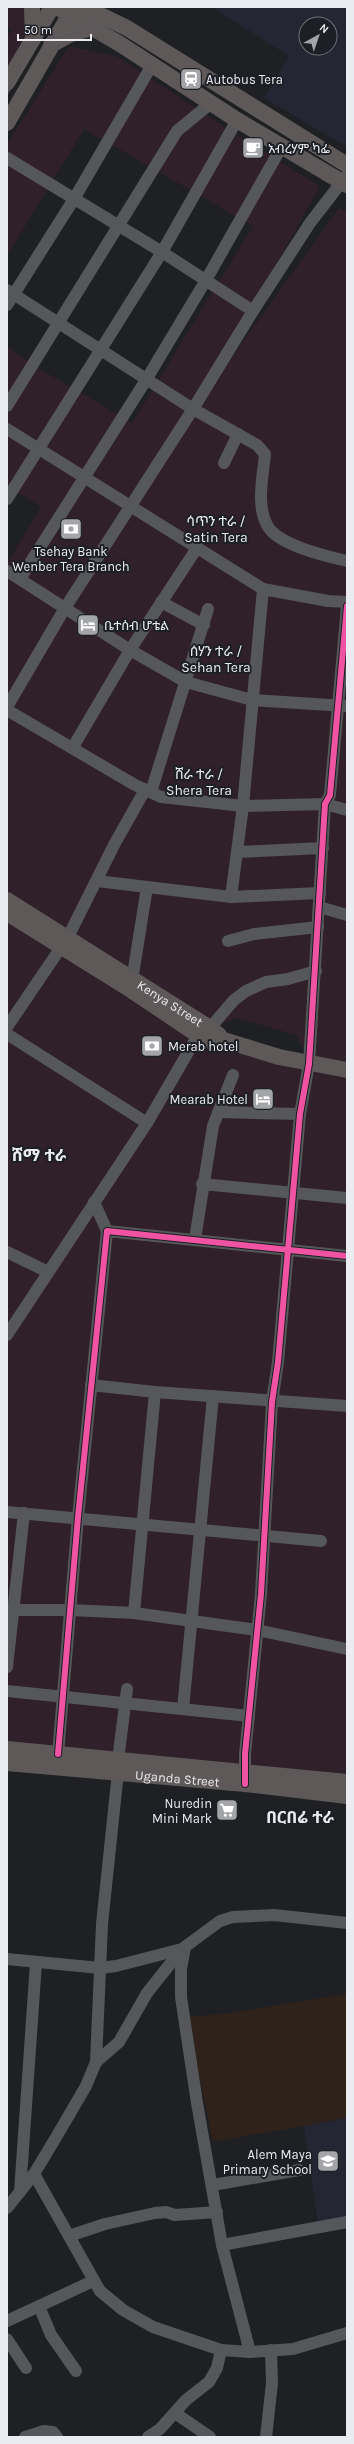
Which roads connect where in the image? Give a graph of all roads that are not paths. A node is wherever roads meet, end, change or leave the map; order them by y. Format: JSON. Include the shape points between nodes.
{"nodes":[{"id":1,"x":32,"y":7,"type":"edge"},
{"id":2,"x":52,"y":7,"type":"edge"},
{"id":3,"x":84,"y":7,"type":"edge"},
{"id":4,"x":66,"y":10,"type":"edge"},
{"id":5,"x":104,"y":12,"type":"edge"},
{"id":6,"x":91,"y":28,"type":"junction"},
{"id":7,"x":33,"y":37,"type":"junction"},
{"id":8,"x":51,"y":45,"type":"junction"},
{"id":9,"x":152,"y":65,"type":"junction"},
{"id":10,"x":7,"y":83,"type":"edge"},
{"id":11,"x":211,"y":103,"type":"junction"},
{"id":12,"x":237,"y":120,"type":"junction"},
{"id":13,"x":7,"y":123,"type":"edge"},
{"id":14,"x":282,"y":146,"type":"junction"},
{"id":15,"x":7,"y":158,"type":"edge"},
{"id":16,"x":347,"y":165,"type":"edge"},
{"id":17,"x":345,"y":180,"type":"edge"},
{"id":18,"x":74,"y":199,"type":"junction"},
{"id":19,"x":119,"y":226,"type":"junction"},
{"id":20,"x":162,"y":252,"type":"junction"},
{"id":21,"x":206,"y":280,"type":"junction"},
{"id":22,"x":10,"y":292,"type":"edge"},
{"id":23,"x":7,"y":305,"type":"edge"},
{"id":24,"x":253,"y":311,"type":"junction"},
{"id":25,"x":58,"y":322,"type":"junction"},
{"id":26,"x":102,"y":349,"type":"junction"},
{"id":27,"x":146,"y":380,"type":"junction"},
{"id":28,"x":7,"y":406,"type":"edge"},
{"id":29,"x":193,"y":410,"type":"junction"},
{"id":30,"x":7,"y":430,"type":"edge"},
{"id":31,"x":238,"y":434,"type":"junction"},
{"id":32,"x":38,"y":449,"type":"junction"},
{"id":33,"x":224,"y":463,"type":"dead end"},
{"id":34,"x":85,"y":479,"type":"junction"},
{"id":35,"x":7,"y":499,"type":"edge"},
{"id":36,"x":129,"y":506,"type":"junction"},
{"id":37,"x":197,"y":548,"type":"junction"},
{"id":38,"x":347,"y":561,"type":"edge"},
{"id":39,"x":7,"y":571,"type":"edge"},
{"id":40,"x":20,"y":579,"type":"junction"},
{"id":41,"x":263,"y":589,"type":"junction"},
{"id":42,"x":161,"y":602,"type":"junction"},
{"id":43,"x":347,"y":602,"type":"edge"},
{"id":44,"x":347,"y":606,"type":"edge"},
{"id":45,"x":65,"y":608,"type":"junction"},
{"id":46,"x":208,"y":609,"type":"dead end"},
{"id":47,"x":204,"y":625,"type":"junction"},
{"id":48,"x":130,"y":650,"type":"junction"},
{"id":49,"x":186,"y":682,"type":"junction"},
{"id":50,"x":252,"y":700,"type":"junction"},
{"id":51,"x":343,"y":706,"type":"edge"},
{"id":52,"x":7,"y":707,"type":"edge"},
{"id":53,"x":7,"y":710,"type":"edge"},
{"id":54,"x":73,"y":747,"type":"junction"},
{"id":55,"x":148,"y":791,"type":"junction"},
{"id":56,"x":326,"y":804,"type":"junction"},
{"id":57,"x":243,"y":806,"type":"junction"},
{"id":58,"x":347,"y":810,"type":"edge"},
{"id":59,"x":324,"y":848,"type":"junction"},
{"id":60,"x":238,"y":852,"type":"junction"},
{"id":61,"x":97,"y":881,"type":"junction"},
{"id":62,"x":147,"y":887,"type":"junction"},
{"id":63,"x":320,"y":893,"type":"junction"},
{"id":64,"x":232,"y":897,"type":"junction"},
{"id":65,"x":7,"y":900,"type":"edge"},
{"id":66,"x":320,"y":907,"type":"junction"},
{"id":67,"x":7,"y":913,"type":"edge"},
{"id":68,"x":347,"y":915,"type":"edge"},
{"id":69,"x":318,"y":927,"type":"junction"},
{"id":70,"x":228,"y":941,"type":"dead end"},
{"id":71,"x":65,"y":942,"type":"junction"},
{"id":72,"x":316,"y":971,"type":"junction"},
{"id":73,"x":132,"y":984,"type":"junction"},
{"id":74,"x":7,"y":1027,"type":"edge"},
{"id":75,"x":7,"y":1034,"type":"edge"},
{"id":76,"x":209,"y":1034,"type":"junction"},
{"id":77,"x":309,"y":1064,"type":"junction"},
{"id":78,"x":347,"y":1070,"type":"edge"},
{"id":79,"x":233,"y":1075,"type":"dead end"},
{"id":80,"x":218,"y":1112,"type":"junction"},
{"id":81,"x":300,"y":1114,"type":"junction"},
{"id":82,"x":147,"y":1123,"type":"junction"},
{"id":83,"x":202,"y":1184,"type":"junction"},
{"id":84,"x":294,"y":1193,"type":"junction"},
{"id":85,"x":347,"y":1198,"type":"edge"},
{"id":86,"x":94,"y":1202,"type":"junction"},
{"id":87,"x":108,"y":1231,"type":"junction"},
{"id":88,"x":195,"y":1239,"type":"junction"},
{"id":89,"x":289,"y":1250,"type":"junction"},
{"id":90,"x":7,"y":1252,"type":"edge"},
{"id":91,"x":347,"y":1256,"type":"edge"},
{"id":92,"x":48,"y":1272,"type":"junction"},
{"id":93,"x":7,"y":1335,"type":"edge"},
{"id":94,"x":92,"y":1385,"type":"junction"},
{"id":95,"x":155,"y":1392,"type":"junction"},
{"id":96,"x":214,"y":1396,"type":"junction"},
{"id":97,"x":272,"y":1402,"type":"junction"},
{"id":98,"x":347,"y":1406,"type":"edge"},
{"id":99,"x":7,"y":1512,"type":"edge"},
{"id":100,"x":24,"y":1513,"type":"junction"},
{"id":101,"x":78,"y":1517,"type":"junction"},
{"id":102,"x":142,"y":1524,"type":"junction"},
{"id":103,"x":200,"y":1529,"type":"junction"},
{"id":104,"x":264,"y":1536,"type":"junction"},
{"id":105,"x":321,"y":1541,"type":"dead end"},
{"id":106,"x":11,"y":1597,"type":"edge"},
{"id":107,"x":10,"y":1610,"type":"edge"},
{"id":108,"x":70,"y":1610,"type":"junction"},
{"id":109,"x":134,"y":1613,"type":"junction"},
{"id":110,"x":190,"y":1622,"type":"junction"},
{"id":111,"x":257,"y":1630,"type":"junction"},
{"id":112,"x":347,"y":1649,"type":"edge"},
{"id":113,"x":7,"y":1667,"type":"edge"},
{"id":114,"x":127,"y":1689,"type":"dead end"},
{"id":115,"x":7,"y":1691,"type":"edge"},
{"id":116,"x":64,"y":1696,"type":"junction"},
{"id":117,"x":125,"y":1704,"type":"junction"},
{"id":118,"x":183,"y":1709,"type":"junction"},
{"id":119,"x":249,"y":1716,"type":"junction"},
{"id":120,"x":7,"y":1749,"type":"edge"},
{"id":121,"x":58,"y":1754,"type":"junction"},
{"id":122,"x":7,"y":1763,"type":"edge"},
{"id":123,"x":118,"y":1766,"type":"junction"},
{"id":124,"x":245,"y":1778,"type":"junction"},
{"id":125,"x":347,"y":1782,"type":"edge"},
{"id":126,"x":347,"y":1796,"type":"edge"},
{"id":127,"x":347,"y":1923,"type":"edge"},
{"id":128,"x":183,"y":1948,"type":"junction"},
{"id":129,"x":7,"y":1959,"type":"edge"},
{"id":130,"x":36,"y":1963,"type":"junction"},
{"id":131,"x":100,"y":1968,"type":"junction"},
{"id":132,"x":96,"y":2062,"type":"junction"},
{"id":133,"x":299,"y":2170,"type":"dead end"},
{"id":134,"x":34,"y":2174,"type":"junction"},
{"id":135,"x":213,"y":2185,"type":"junction"},
{"id":136,"x":20,"y":2192,"type":"junction"},
{"id":137,"x":7,"y":2208,"type":"edge"},
{"id":138,"x":217,"y":2212,"type":"junction"},
{"id":139,"x":347,"y":2222,"type":"edge"},
{"id":140,"x":69,"y":2236,"type":"junction"},
{"id":141,"x":222,"y":2245,"type":"junction"},
{"id":142,"x":93,"y":2281,"type":"junction"},
{"id":143,"x":39,"y":2306,"type":"junction"},
{"id":144,"x":7,"y":2321,"type":"edge"},
{"id":145,"x":347,"y":2332,"type":"edge"},
{"id":146,"x":7,"y":2339,"type":"edge"},
{"id":147,"x":221,"y":2350,"type":"junction"},
{"id":148,"x":271,"y":2350,"type":"junction"},
{"id":149,"x":250,"y":2352,"type":"junction"},
{"id":150,"x":26,"y":2368,"type":"dead end"},
{"id":151,"x":76,"y":2371,"type":"dead end"},
{"id":152,"x":175,"y":2412,"type":"junction"},
{"id":153,"x":25,"y":2437,"type":"edge"},
{"id":154,"x":57,"y":2437,"type":"edge"},
{"id":155,"x":148,"y":2437,"type":"edge"},
{"id":156,"x":210,"y":2437,"type":"edge"},
{"id":157,"x":266,"y":2437,"type":"edge"}],
"edges":[{"from":1,"to":7,"type":"main road"},
{"from":2,"to":7,"type":"main road"},
{"from":3,"to":5,"type":"main road"},
{"from":4,"to":6,"type":"main road"},
{"from":4,"to":8,"type":"main road"},
{"from":5,"to":16,"type":"main road"},
{"from":6,"to":8,"type":"main road","via":[[71,34]]},
{"from":6,"to":9,"type":"main road"},
{"from":7,"to":10,"type":"main road"},
{"from":8,"to":13,"type":"main road"},
{"from":9,"to":11,"type":"main road"},
{"from":9,"to":18,"type":"street"},
{"from":11,"to":12,"type":"main road"},
{"from":11,"to":19,"type":"street","via":[[177,131]]},
{"from":12,"to":14,"type":"main road"},
{"from":12,"to":20,"type":"street"},
{"from":14,"to":17,"type":"main road"},
{"from":14,"to":21,"type":"street"},
{"from":15,"to":18,"type":"street"},
{"from":17,"to":24,"type":"street","via":[[300,239]]},
{"from":18,"to":19,"type":"street"},
{"from":18,"to":22,"type":"street"},
{"from":19,"to":20,"type":"street"},
{"from":19,"to":25,"type":"street"},
{"from":20,"to":21,"type":"street"},
{"from":20,"to":26,"type":"street"},
{"from":21,"to":24,"type":"street"},
{"from":21,"to":27,"type":"street"},
{"from":22,"to":23,"type":"street"},
{"from":22,"to":25,"type":"street"},
{"from":24,"to":29,"type":"street"},
{"from":25,"to":26,"type":"street"},
{"from":25,"to":28,"type":"street"},
{"from":26,"to":27,"type":"street"},
{"from":26,"to":32,"type":"street"},
{"from":27,"to":29,"type":"street"},
{"from":27,"to":34,"type":"street"},
{"from":29,"to":31,"type":"street"},
{"from":29,"to":36,"type":"street"},
{"from":30,"to":32,"type":"street"},
{"from":31,"to":33,"type":"street"},
{"from":31,"to":38,"type":"street","via":[[257,445],[265,454],[263,510],[266,524],[271,530],[301,548]]},
{"from":32,"to":34,"type":"street"},
{"from":32,"to":35,"type":"street"},
{"from":34,"to":36,"type":"street"},
{"from":34,"to":40,"type":"street"},
{"from":36,"to":37,"type":"street"},
{"from":36,"to":45,"type":"street"},
{"from":37,"to":41,"type":"street"},
{"from":37,"to":42,"type":"street"},
{"from":39,"to":40,"type":"street"},
{"from":40,"to":45,"type":"street"},
{"from":41,"to":43,"type":"street"},
{"from":41,"to":50,"type":"street"},
{"from":42,"to":47,"type":"street"},
{"from":42,"to":48,"type":"street"},
{"from":44,"to":51,"type":"street"},
{"from":45,"to":48,"type":"street"},
{"from":45,"to":52,"type":"street"},
{"from":46,"to":47,"type":"street"},
{"from":47,"to":49,"type":"street"},
{"from":48,"to":49,"type":"street"},
{"from":48,"to":54,"type":"street"},
{"from":49,"to":50,"type":"street"},
{"from":49,"to":55,"type":"street"},
{"from":50,"to":51,"type":"street"},
{"from":50,"to":57,"type":"street"},
{"from":51,"to":56,"type":"street","via":[[330,795]]},
{"from":53,"to":54,"type":"street"},
{"from":54,"to":55,"type":"street"},
{"from":55,"to":57,"type":"street","via":[[180,800]]},
{"from":55,"to":61,"type":"street"},
{"from":56,"to":57,"type":"street"},
{"from":56,"to":58,"type":"street"},
{"from":56,"to":59,"type":"street"},
{"from":57,"to":60,"type":"street"},
{"from":59,"to":60,"type":"street"},
{"from":59,"to":63,"type":"street"},
{"from":60,"to":64,"type":"street"},
{"from":61,"to":62,"type":"street"},
{"from":61,"to":71,"type":"street"},
{"from":62,"to":64,"type":"street"},
{"from":62,"to":73,"type":"street"},
{"from":63,"to":64,"type":"street"},
{"from":63,"to":66,"type":"street"},
{"from":65,"to":71,"type":"main road"},
{"from":66,"to":68,"type":"street"},
{"from":66,"to":69,"type":"street"},
{"from":67,"to":71,"type":"main road"},
{"from":69,"to":70,"type":"street","via":[[254,934]]},
{"from":69,"to":72,"type":"street"},
{"from":71,"to":73,"type":"main road"},
{"from":71,"to":74,"type":"street"},
{"from":72,"to":76,"type":"street","via":[[266,982],[246,990],[234,1000]]},
{"from":72,"to":77,"type":"street"},
{"from":73,"to":76,"type":"main road"},
{"from":75,"to":82,"type":"street"},
{"from":76,"to":77,"type":"main road"},
{"from":76,"to":82,"type":"street"},
{"from":77,"to":78,"type":"main road"},
{"from":77,"to":81,"type":"street"},
{"from":79,"to":80,"type":"street"},
{"from":80,"to":81,"type":"street"},
{"from":80,"to":83,"type":"street"},
{"from":81,"to":84,"type":"street"},
{"from":82,"to":86,"type":"street"},
{"from":83,"to":84,"type":"street"},
{"from":83,"to":88,"type":"street"},
{"from":84,"to":85,"type":"street"},
{"from":84,"to":89,"type":"street"},
{"from":86,"to":87,"type":"street"},
{"from":86,"to":92,"type":"street"},
{"from":87,"to":88,"type":"street"},
{"from":87,"to":94,"type":"street"},
{"from":88,"to":89,"type":"street"},
{"from":89,"to":91,"type":"street"},
{"from":89,"to":97,"type":"street"},
{"from":90,"to":92,"type":"street"},
{"from":92,"to":93,"type":"street"},
{"from":94,"to":95,"type":"street"},
{"from":94,"to":101,"type":"street"},
{"from":95,"to":96,"type":"street"},
{"from":95,"to":102,"type":"street"},
{"from":96,"to":97,"type":"street"},
{"from":96,"to":103,"type":"street"},
{"from":97,"to":98,"type":"street"},
{"from":97,"to":104,"type":"street"},
{"from":99,"to":100,"type":"street"},
{"from":100,"to":101,"type":"street"},
{"from":100,"to":106,"type":"street"},
{"from":101,"to":102,"type":"street"},
{"from":101,"to":108,"type":"street"},
{"from":102,"to":103,"type":"street"},
{"from":102,"to":109,"type":"street"},
{"from":103,"to":104,"type":"street"},
{"from":103,"to":110,"type":"street"},
{"from":104,"to":105,"type":"street"},
{"from":104,"to":111,"type":"street"},
{"from":106,"to":107,"type":"street"},
{"from":107,"to":108,"type":"street"},
{"from":107,"to":113,"type":"street"},
{"from":108,"to":109,"type":"street"},
{"from":108,"to":116,"type":"street"},
{"from":109,"to":110,"type":"street"},
{"from":110,"to":111,"type":"street"},
{"from":110,"to":118,"type":"street"},
{"from":111,"to":112,"type":"street"},
{"from":111,"to":119,"type":"street"},
{"from":114,"to":117,"type":"street"},
{"from":115,"to":116,"type":"street"},
{"from":116,"to":117,"type":"street"},
{"from":116,"to":121,"type":"street"},
{"from":117,"to":118,"type":"street"},
{"from":117,"to":123,"type":"street"},
{"from":118,"to":119,"type":"street"},
{"from":119,"to":124,"type":"street"},
{"from":120,"to":121,"type":"main road","name":"Uganda Street"},
{"from":121,"to":123,"type":"main road","name":"Uganda Street"},
{"from":122,"to":123,"type":"main road","name":"Uganda Street"},
{"from":123,"to":124,"type":"main road","name":"Uganda Street"},
{"from":123,"to":131,"type":"street"},
{"from":124,"to":125,"type":"main road","name":"Uganda Street"},
{"from":124,"to":126,"type":"main road","name":"Uganda Street"},
{"from":127,"to":128,"type":"street","via":[[250,1914],[220,1921]]},
{"from":128,"to":131,"type":"street"},
{"from":128,"to":132,"type":"street","via":[[147,1993],[120,2042]]},
{"from":128,"to":135,"type":"street","via":[[182,1997],[197,2102]]},
{"from":129,"to":130,"type":"street"},
{"from":130,"to":131,"type":"street"},
{"from":130,"to":136,"type":"street"},
{"from":131,"to":132,"type":"street"},
{"from":132,"to":134,"type":"street","via":[[75,2107]]},
{"from":133,"to":135,"type":"street"},
{"from":134,"to":136,"type":"street"},
{"from":134,"to":140,"type":"street"},
{"from":135,"to":138,"type":"street"},
{"from":136,"to":137,"type":"street"},
{"from":138,"to":140,"type":"street","via":[[175,2215],[166,2212],[155,2213],[105,2224]]},
{"from":138,"to":141,"type":"street"},
{"from":139,"to":141,"type":"street"},
{"from":140,"to":142,"type":"street"},
{"from":141,"to":149,"type":"street"},
{"from":142,"to":143,"type":"street"},
{"from":142,"to":147,"type":"street","via":[[100,2291],[122,2310],[153,2327]]},
{"from":143,"to":144,"type":"street"},
{"from":143,"to":151,"type":"street","via":[[50,2335]]},
{"from":145,"to":148,"type":"street","via":[[293,2348]]},
{"from":146,"to":150,"type":"street"},
{"from":147,"to":149,"type":"street"},
{"from":147,"to":152,"type":"street","via":[[217,2368],[209,2382]]},
{"from":148,"to":149,"type":"street"},
{"from":148,"to":157,"type":"street","via":[[272,2383]]},
{"from":152,"to":155,"type":"street","via":[[160,2430]]},
{"from":152,"to":156,"type":"street"},
{"from":153,"to":154,"type":"street","via":[[49,2431]]}]}
